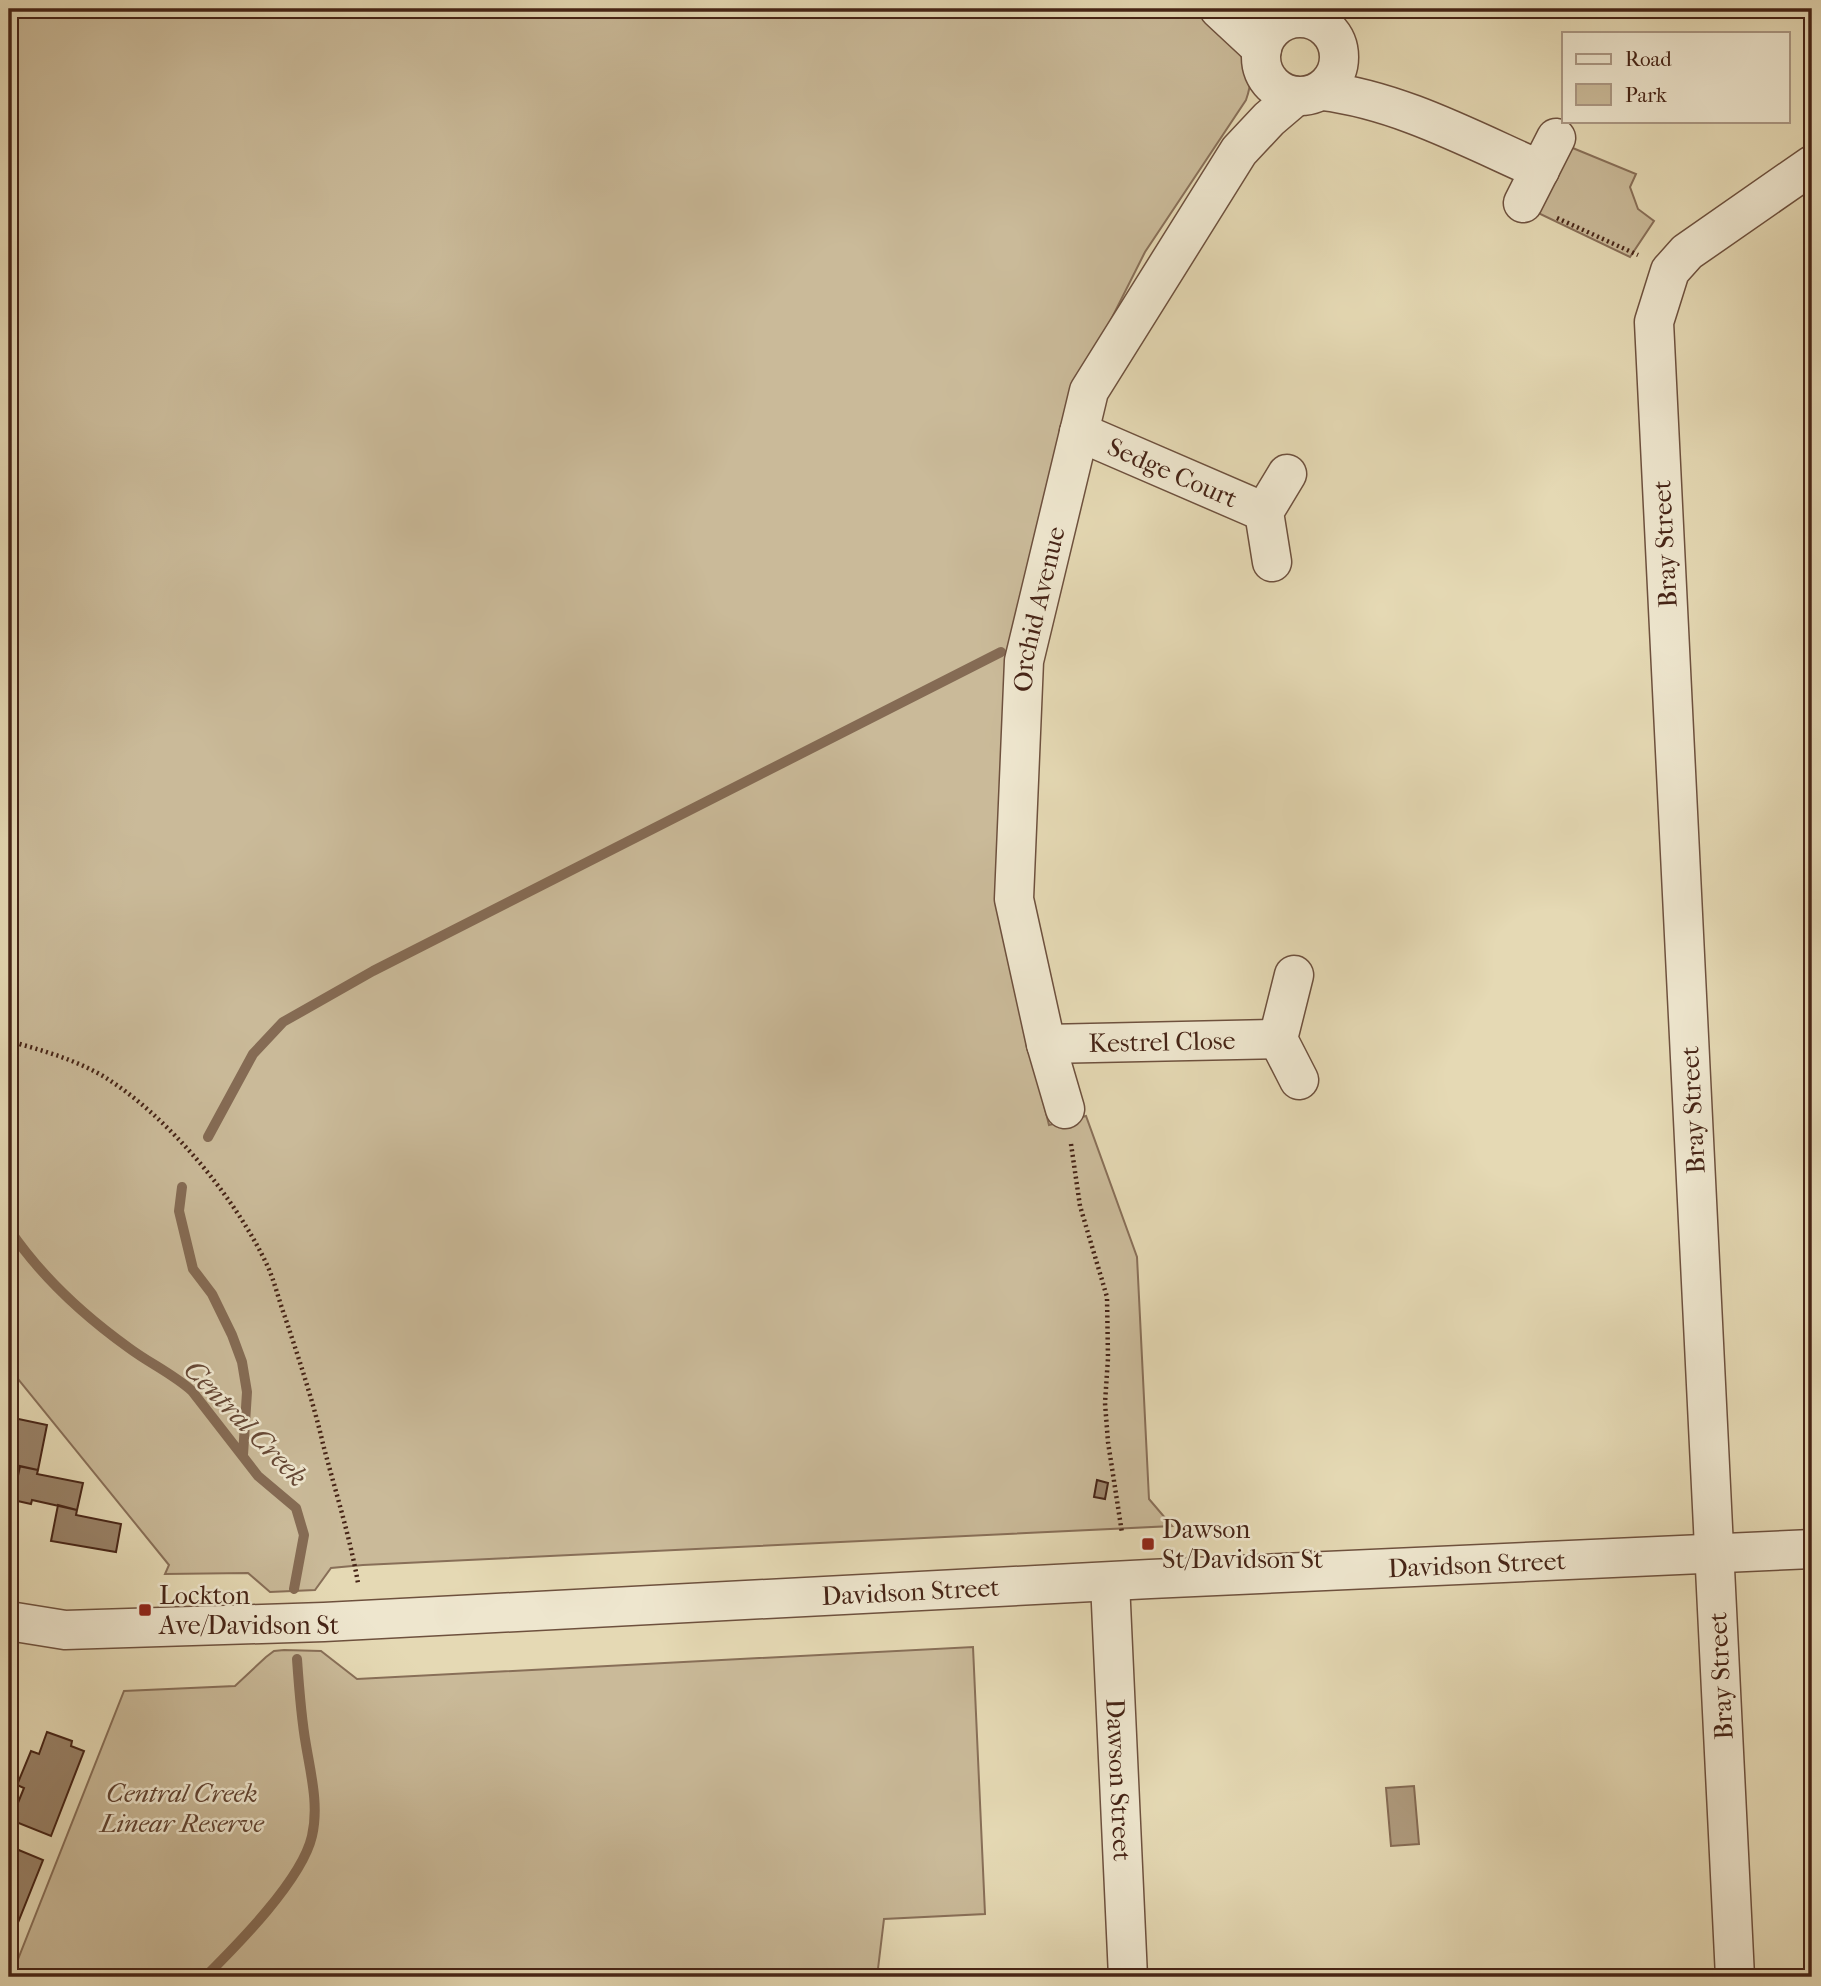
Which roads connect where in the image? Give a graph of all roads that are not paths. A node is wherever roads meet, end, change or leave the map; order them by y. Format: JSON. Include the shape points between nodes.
{"nodes":[{"id":1,"x":1219,"y":9,"type":"edge"},
{"id":2,"x":1239,"y":9,"type":"edge"},
{"id":3,"x":1283,"y":34,"type":"edge"},
{"id":4,"x":1328,"y":61,"type":"edge"},
{"id":5,"x":1239,"y":151,"type":"junction"},
{"id":6,"x":1812,"y":165,"type":"edge"},
{"id":7,"x":1539,"y":170,"type":"road end"},
{"id":8,"x":1079,"y":432,"type":"junction"},
{"id":9,"x":1287,"y":474,"type":"dead end"},
{"id":10,"x":1264,"y":512,"type":"junction"},
{"id":11,"x":1272,"y":562,"type":"dead end"},
{"id":12,"x":1294,"y":975,"type":"dead end"},
{"id":13,"x":1278,"y":1039,"type":"junction"},
{"id":14,"x":1046,"y":1044,"type":"junction"},
{"id":15,"x":1300,"y":1080,"type":"dead end"},
{"id":16,"x":1065,"y":1109,"type":"road end"},
{"id":17,"x":1812,"y":1549,"type":"edge"},
{"id":18,"x":1714,"y":1553,"type":"junction"},
{"id":19,"x":1110,"y":1581,"type":"junction"},
{"id":20,"x":9,"y":1621,"type":"edge"},
{"id":21,"x":1128,"y":1977,"type":"edge"},
{"id":22,"x":1735,"y":1977,"type":"edge"}],
"edges":[{"from":1,"to":3,"type":"street"},
{"from":2,"to":3,"type":"street"},
{"from":3,"to":4,"type":"street","via":[[1312,20],[1323,25],[1332,34]]},
{"from":3,"to":4,"type":"street","via":[[1277,89]]},
{"from":3,"to":5,"type":"street","name":"Orchid Avenue"},
{"from":4,"to":5,"type":"street","name":"Orchid Avenue"},
{"from":4,"to":7,"type":"street","via":[[1399,109]]},
{"from":5,"to":8,"type":"street","name":"Orchid Avenue","via":[[1089,391]]},
{"from":6,"to":18,"type":"street","name":"Bray Street","via":[[1679,261],[1654,322]]},
{"from":8,"to":10,"type":"street","name":"Sedge Court"},
{"from":8,"to":14,"type":"street","name":"Orchid Avenue","via":[[1024,661],[1014,899]]},
{"from":9,"to":10,"type":"street","name":"Sedge Court"},
{"from":10,"to":11,"type":"street","name":"Sedge Court"},
{"from":12,"to":13,"type":"street"},
{"from":13,"to":14,"type":"street","name":"Kestrel Close"},
{"from":13,"to":15,"type":"street"},
{"from":14,"to":16,"type":"street","name":"Orchid Avenue"},
{"from":17,"to":18,"type":"street","name":"Davidson Street"},
{"from":18,"to":19,"type":"street","name":"Davidson Street"},
{"from":18,"to":22,"type":"street","name":"Bray Street"},
{"from":19,"to":20,"type":"street","name":"Davidson Street","via":[[363,1620],[65,1630]]},
{"from":19,"to":21,"type":"street","name":"Dawson Street"}]}
